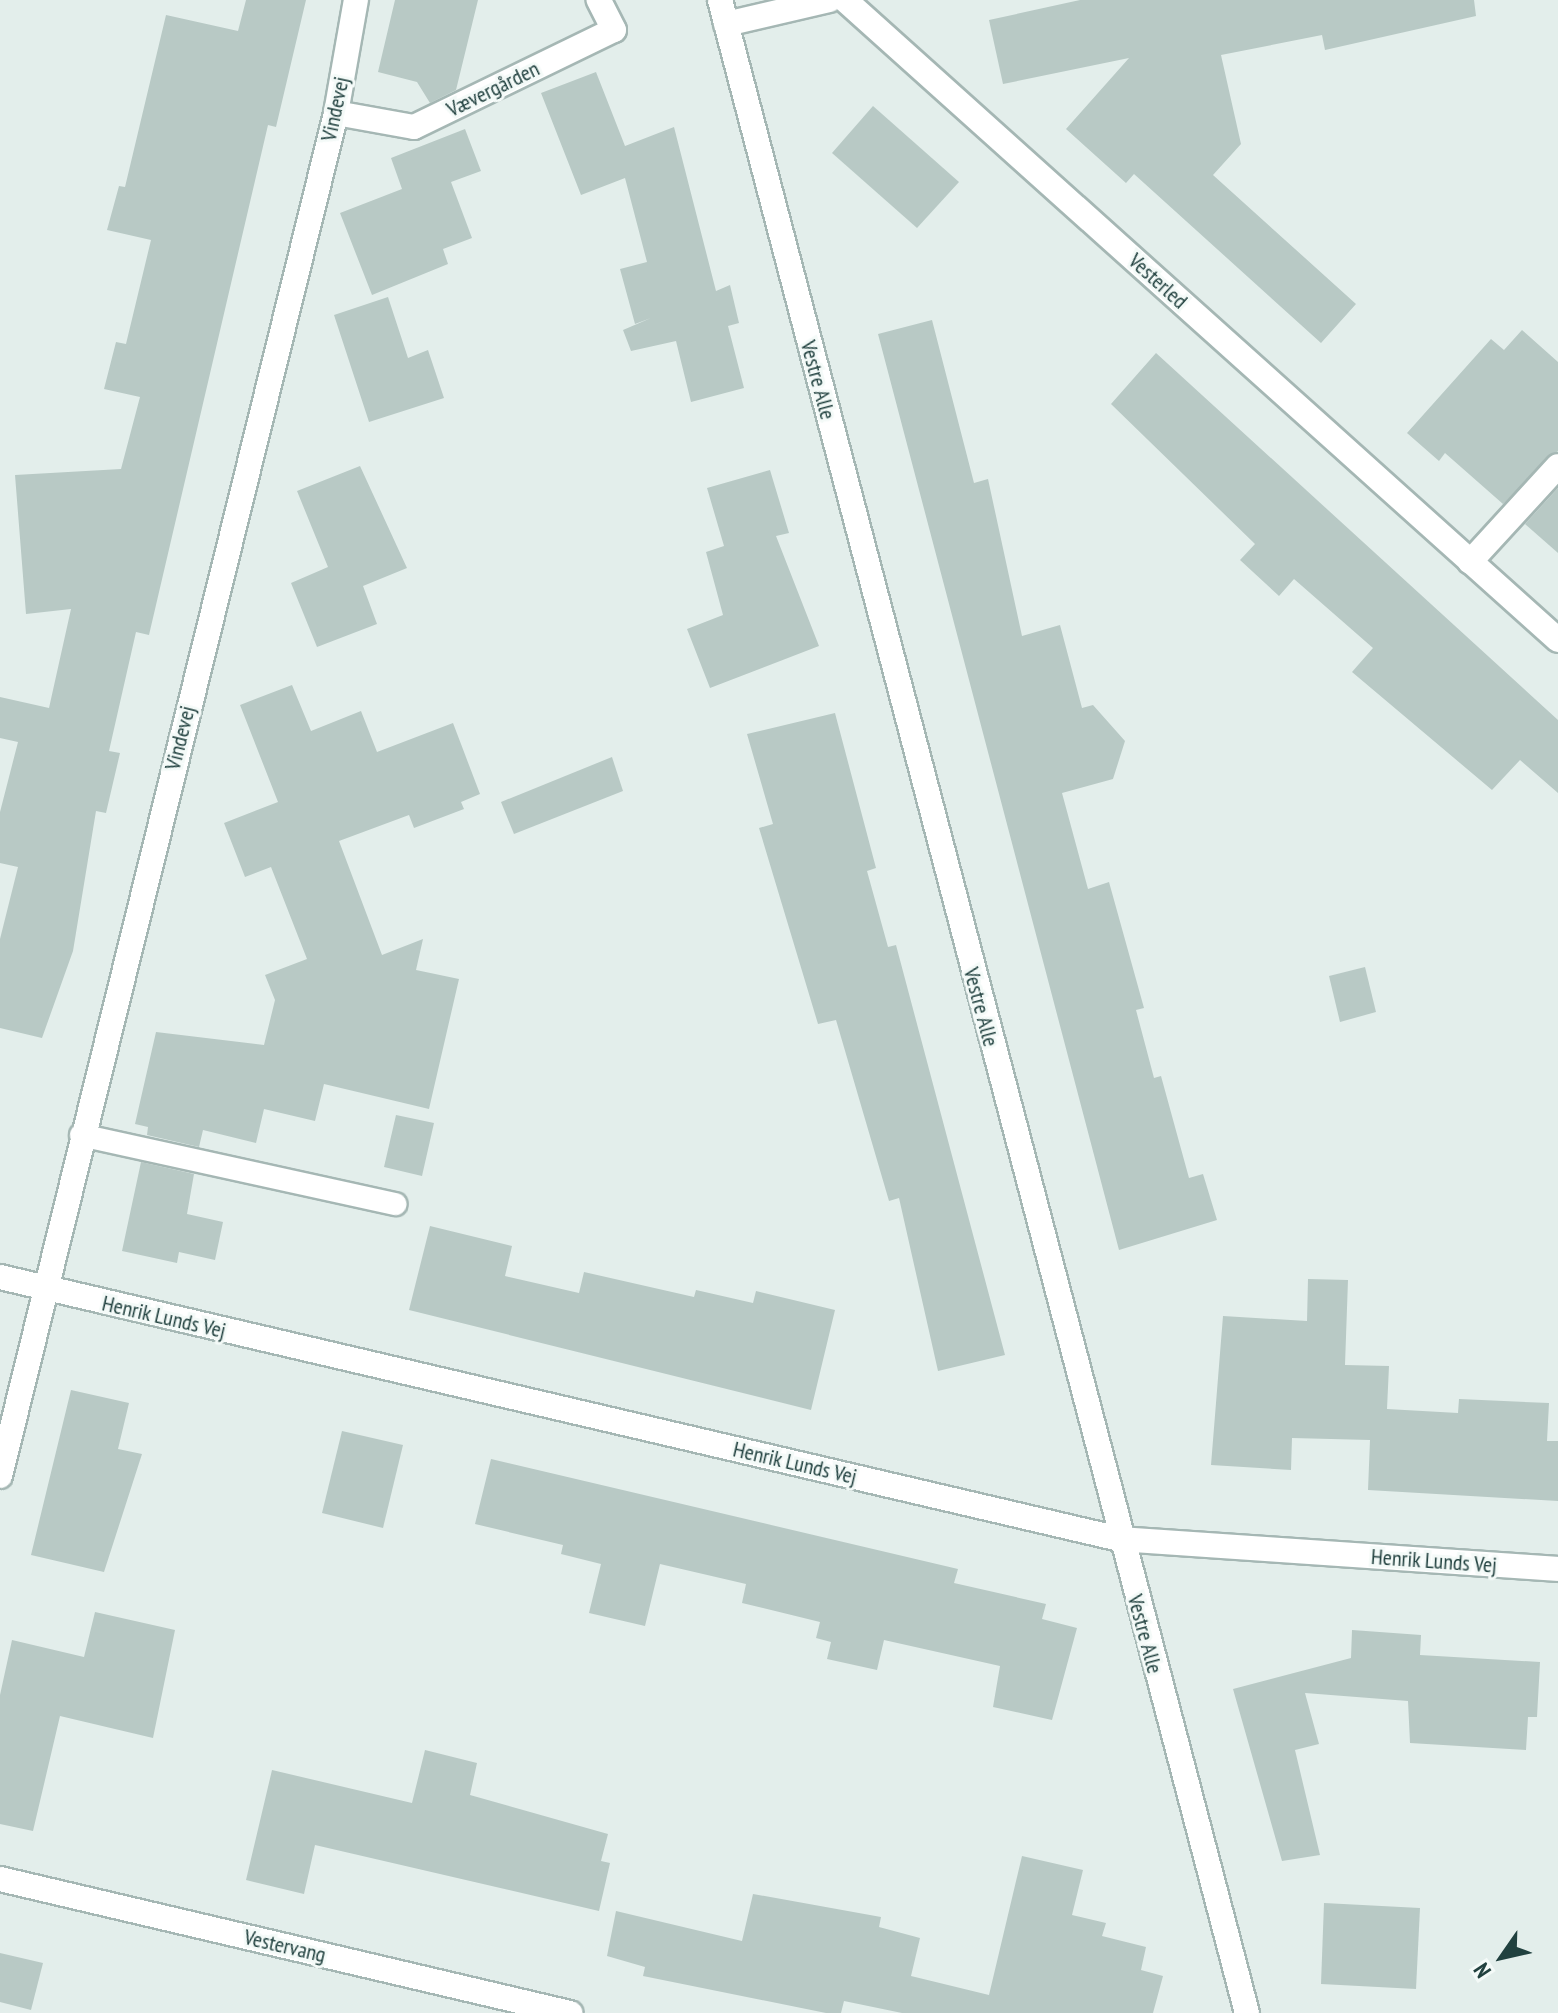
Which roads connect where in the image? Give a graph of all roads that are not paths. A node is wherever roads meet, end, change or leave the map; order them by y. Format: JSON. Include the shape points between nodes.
{"nodes":[{"id":1,"x":356,"y":0,"type":"edge"},
{"id":2,"x":599,"y":0,"type":"edge"},
{"id":3,"x":829,"y":0,"type":"edge"},
{"id":4,"x":845,"y":0,"type":"edge"},
{"id":5,"x":723,"y":12,"type":"edge"},
{"id":6,"x":336,"y":113,"type":"junction"},
{"id":7,"x":1558,"y":466,"type":"edge"},
{"id":8,"x":1470,"y":562,"type":"junction"},
{"id":9,"x":1558,"y":640,"type":"edge"},
{"id":10,"x":81,"y":1135,"type":"junction"},
{"id":11,"x":396,"y":1204,"type":"dead end"},
{"id":12,"x":0,"y":1277,"type":"edge"},
{"id":13,"x":43,"y":1289,"type":"junction"},
{"id":14,"x":0,"y":1476,"type":"edge"},
{"id":15,"x":1120,"y":1539,"type":"junction"},
{"id":16,"x":1558,"y":1569,"type":"edge"},
{"id":17,"x":0,"y":1879,"type":"edge"},
{"id":18,"x":570,"y":2013,"type":"edge"},
{"id":19,"x":1247,"y":2013,"type":"edge"}],
"edges":[{"from":1,"to":6,"type":"street","name":"Vindevej"},
{"from":2,"to":6,"type":"street","name":"Vævergården","via":[[614,30],[414,127]]},
{"from":3,"to":5,"type":"street"},
{"from":4,"to":8,"type":"street","name":"Vesterled"},
{"from":5,"to":15,"type":"street","name":"Vestre Alle"},
{"from":6,"to":10,"type":"street","name":"Vindevej"},
{"from":7,"to":8,"type":"street"},
{"from":8,"to":9,"type":"street","name":"Vesterled"},
{"from":10,"to":11,"type":"lane"},
{"from":10,"to":13,"type":"street","name":"Vindevej"},
{"from":12,"to":13,"type":"street","name":"Henrik Lunds Vej"},
{"from":13,"to":14,"type":"street","name":"Vindevej"},
{"from":13,"to":15,"type":"street","name":"Henrik Lunds Vej"},
{"from":15,"to":16,"type":"street","name":"Henrik Lunds Vej"},
{"from":15,"to":19,"type":"street","name":"Vestre Alle"},
{"from":17,"to":18,"type":"street","name":"Vestervang"}]}
